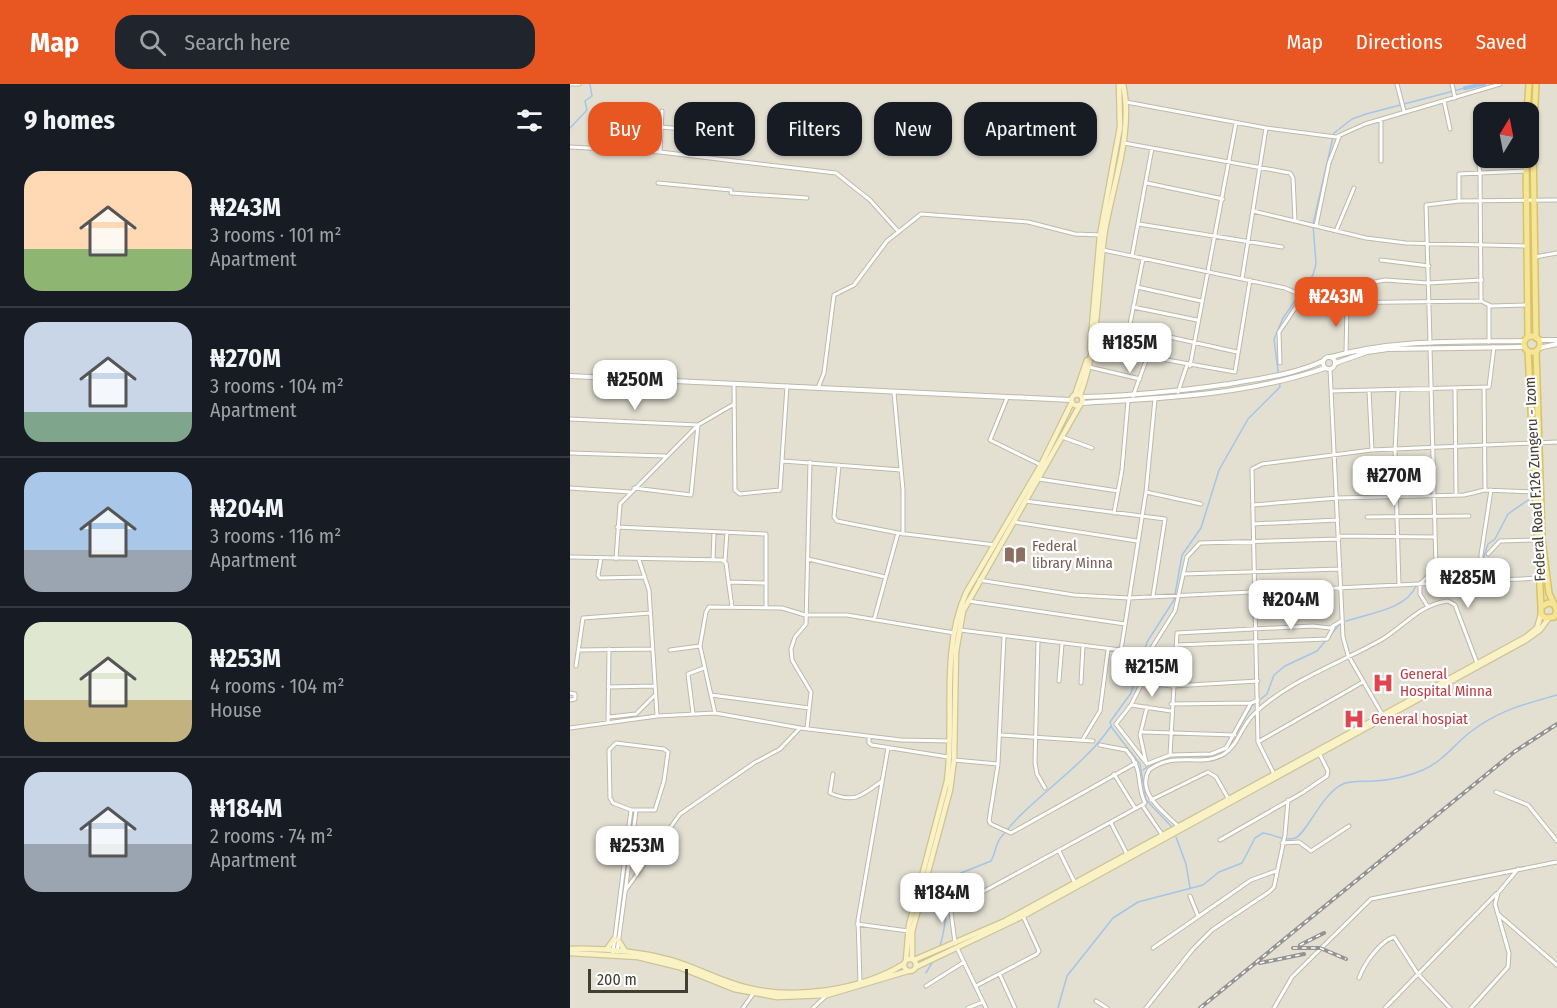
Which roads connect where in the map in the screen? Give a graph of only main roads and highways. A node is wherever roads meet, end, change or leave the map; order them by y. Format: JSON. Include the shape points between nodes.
{"nodes":[{"id":1,"x":1121,"y":84,"type":"edge"},
{"id":2,"x":1529,"y":84,"type":"edge"},
{"id":3,"x":1536,"y":84,"type":"edge"},
{"id":4,"x":1528,"y":102,"type":"edge"},
{"id":5,"x":1526,"y":168,"type":"edge"},
{"id":6,"x":1538,"y":339,"type":"junction"},
{"id":7,"x":1526,"y":344,"type":"junction"},
{"id":8,"x":1537,"y":350,"type":"junction"},
{"id":9,"x":1080,"y":399,"type":"junction"},
{"id":10,"x":1072,"y":401,"type":"junction"},
{"id":11,"x":1535,"y":443,"type":"junction"},
{"id":12,"x":1554,"y":604,"type":"junction"},
{"id":13,"x":1541,"y":611,"type":"junction"},
{"id":14,"x":1557,"y":611,"type":"edge"},
{"id":15,"x":1550,"y":619,"type":"junction"},
{"id":16,"x":1557,"y":624,"type":"edge"},
{"id":17,"x":956,"y":631,"type":"junction"},
{"id":18,"x":1384,"y":717,"type":"junction"},
{"id":19,"x":952,"y":759,"type":"junction"},
{"id":20,"x":1275,"y":777,"type":"junction"},
{"id":21,"x":1128,"y":856,"type":"junction"},
{"id":22,"x":955,"y":945,"type":"junction"},
{"id":23,"x":606,"y":949,"type":"junction"},
{"id":24,"x":570,"y":951,"type":"edge"},
{"id":25,"x":625,"y":951,"type":"junction"},
{"id":26,"x":615,"y":952,"type":"junction"},
{"id":27,"x":936,"y":953,"type":"junction"},
{"id":28,"x":909,"y":961,"type":"junction"},
{"id":29,"x":916,"y":967,"type":"junction"},
{"id":30,"x":908,"y":971,"type":"junction"}],
"edges":[{"from":1,"to":9,"type":"main road","via":[[1120,127],[1100,235],[1090,349]]},
{"from":1,"to":9,"type":"main road","via":[[1125,102],[1122,142],[1103,250],[1096,336]]},
{"from":2,"to":4,"type":"main road"},
{"from":3,"to":6,"type":"main road","via":[[1533,141]]},
{"from":5,"to":7,"type":"main road","name":"Federal Road F.126 Zungeru - Izom"},
{"from":6,"to":7,"type":"main road"},
{"from":6,"to":8,"type":"main road","name":"Federal Road F.126 Zungeru - Izom"},
{"from":7,"to":8,"type":"main road"},
{"from":7,"to":11,"type":"main road","name":"Federal Road F.126 Zungeru - Izom"},
{"from":8,"to":11,"type":"main road","name":"Federal Road F.126 Zungeru - Izom"},
{"from":9,"to":10,"type":"main road"},
{"from":9,"to":10,"type":"main road"},
{"from":9,"to":17,"type":"main road","via":[[979,580]]},
{"from":10,"to":17,"type":"main road","via":[[1041,465],[966,593],[957,614]]},
{"from":11,"to":12,"type":"main road","name":"Federal Road F.126 Zungeru - Izom","via":[[1545,570]]},
{"from":11,"to":13,"type":"main road","name":"Federal Road F.126 Zungeru - Izom"},
{"from":12,"to":13,"type":"main road","via":[[1546,603]]},
{"from":12,"to":14,"type":"main road","name":"Federal Road F.126 Zungeru - Izom"},
{"from":13,"to":15,"type":"main road"},
{"from":13,"to":18,"type":"main road","via":[[1534,631]]},
{"from":14,"to":15,"type":"main road"},
{"from":15,"to":16,"type":"main road"},
{"from":15,"to":18,"type":"main road","via":[[1526,640]]},
{"from":17,"to":19,"type":"main road"},
{"from":17,"to":19,"type":"main road"},
{"from":18,"to":20,"type":"main road"},
{"from":18,"to":20,"type":"main road"},
{"from":19,"to":28,"type":"main road","via":[[944,819],[912,932]]},
{"from":19,"to":28,"type":"main road","via":[[908,931]]},
{"from":20,"to":21,"type":"main road"},
{"from":20,"to":21,"type":"main road"},
{"from":21,"to":22,"type":"main road"},
{"from":21,"to":22,"type":"main road","via":[[1023,916]]},
{"from":22,"to":27,"type":"main road"},
{"from":23,"to":24,"type":"main road"},
{"from":23,"to":25,"type":"main road","via":[[616,940]]},
{"from":23,"to":26,"type":"main road"},
{"from":24,"to":26,"type":"main road"},
{"from":25,"to":26,"type":"main road"},
{"from":25,"to":28,"type":"main road","via":[[672,960],[763,990],[819,991],[860,981]]},
{"from":26,"to":30,"type":"main road","via":[[670,964],[753,994],[790,997],[827,995]]},
{"from":27,"to":28,"type":"main road"},
{"from":27,"to":29,"type":"main road"},
{"from":28,"to":29,"type":"main road"},
{"from":28,"to":30,"type":"main road"},
{"from":29,"to":30,"type":"main road"}]}
